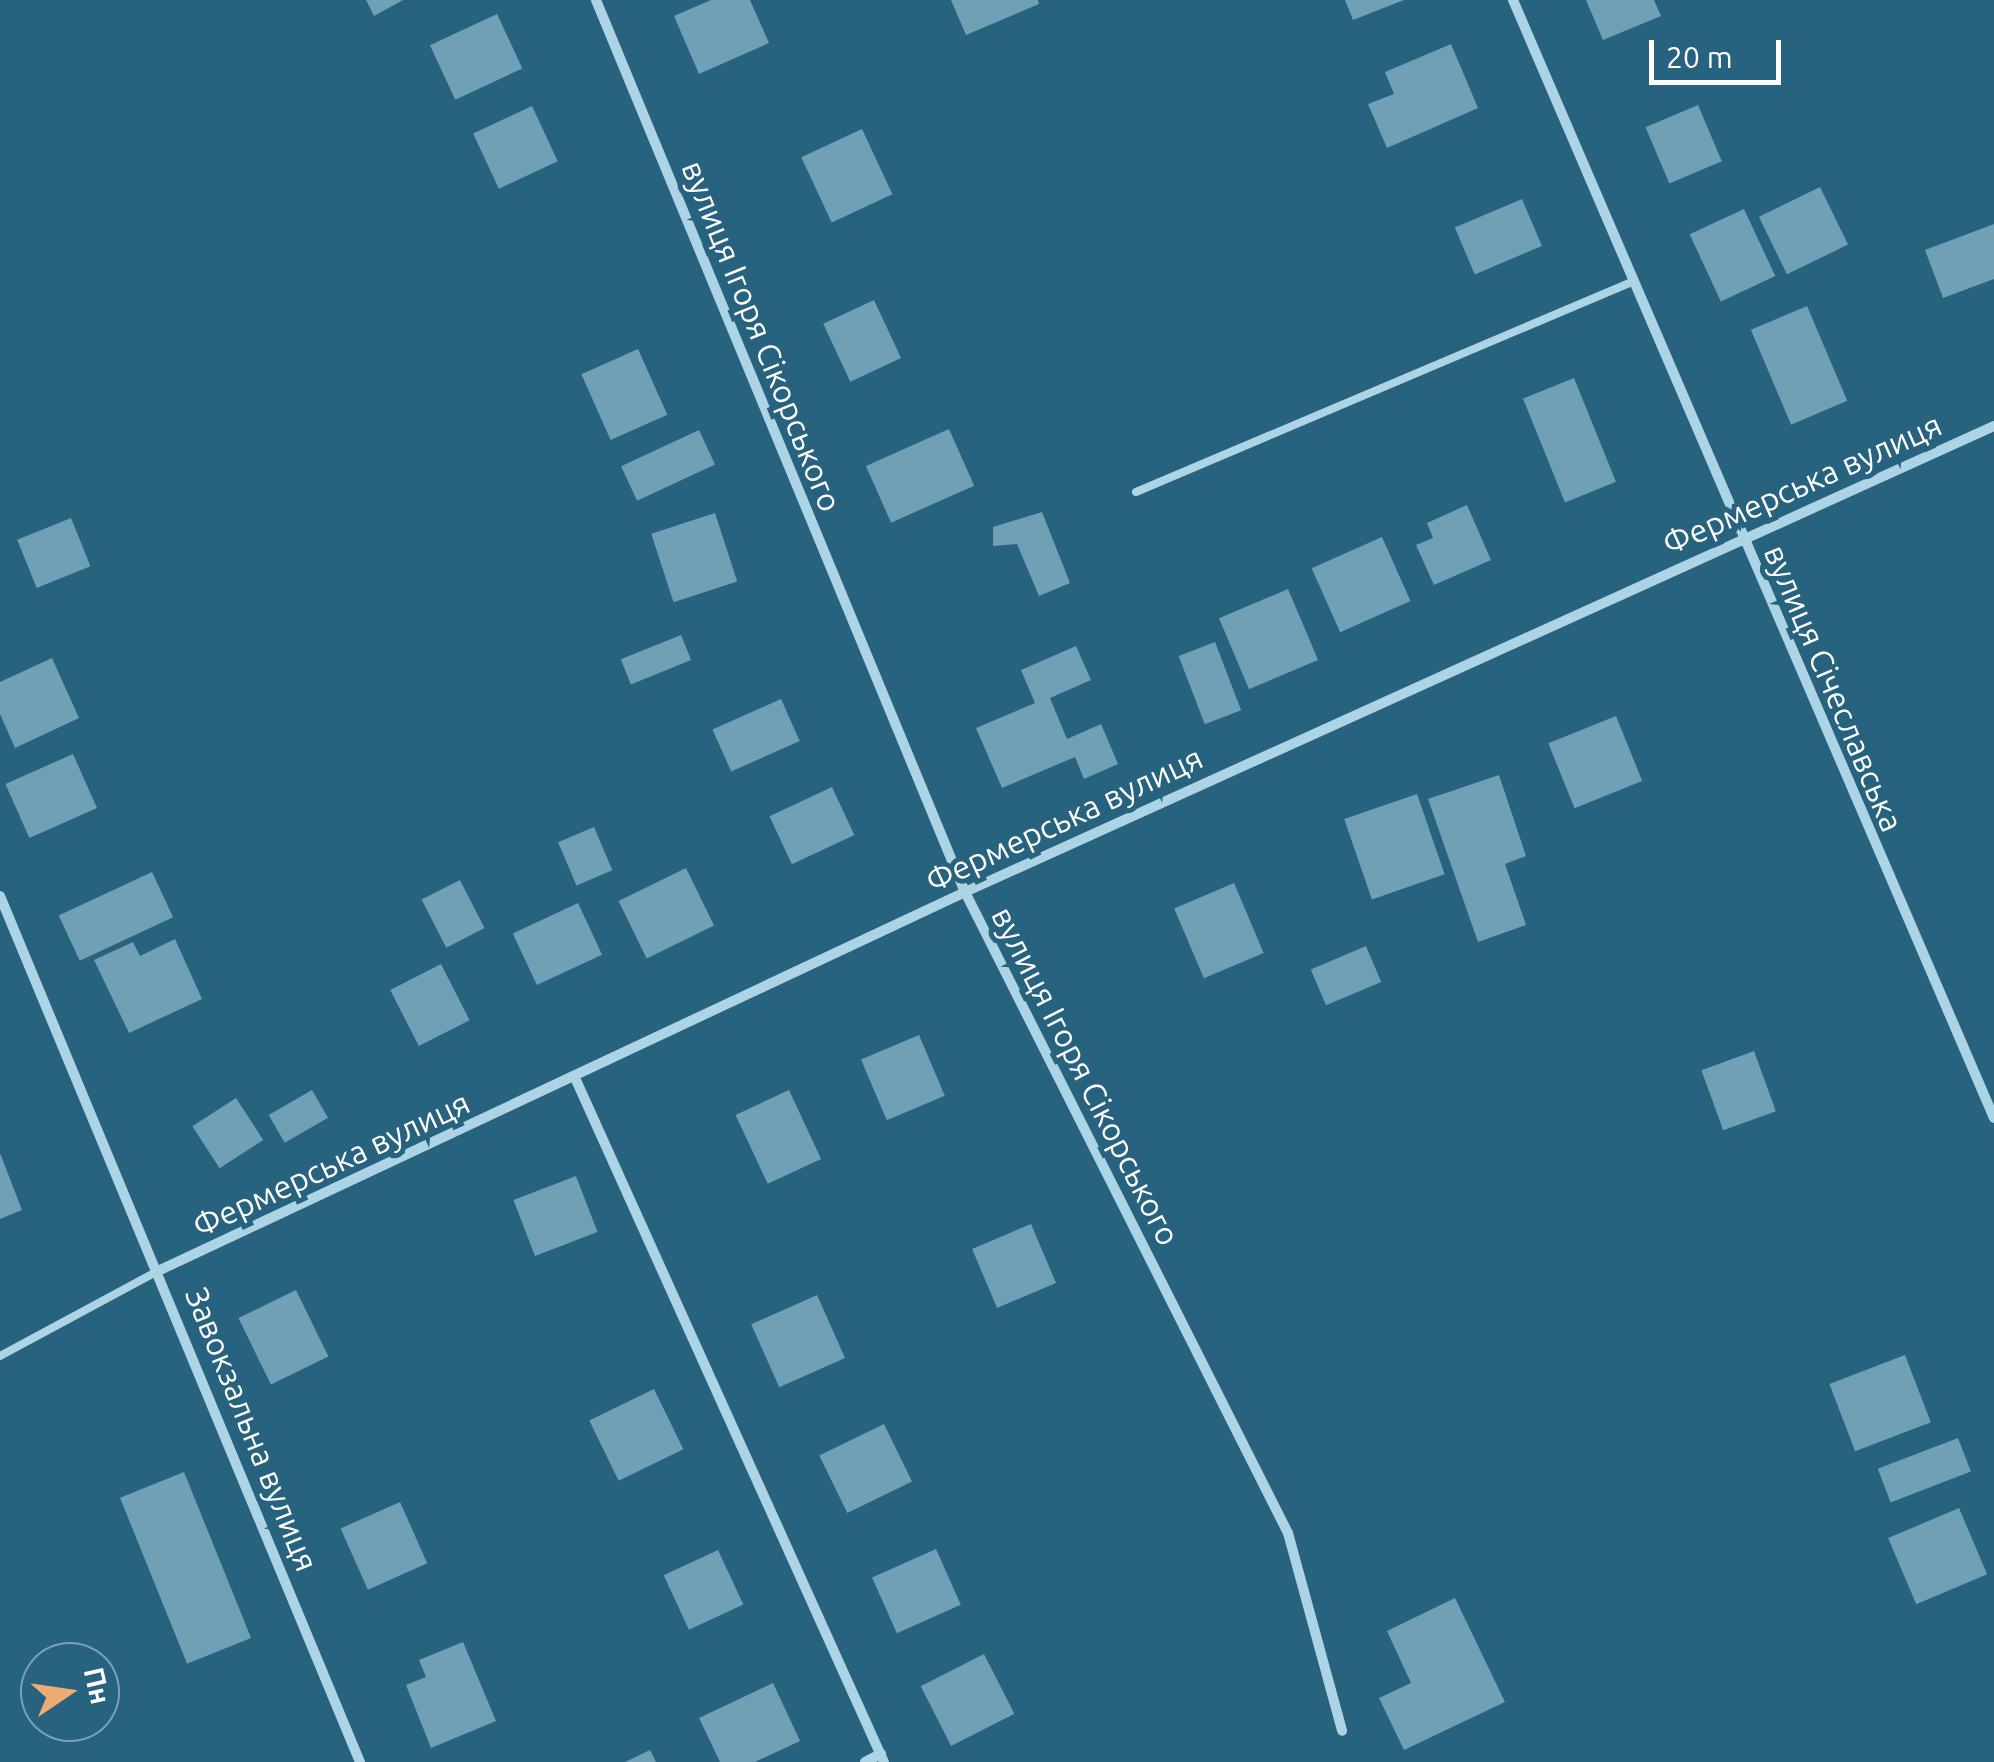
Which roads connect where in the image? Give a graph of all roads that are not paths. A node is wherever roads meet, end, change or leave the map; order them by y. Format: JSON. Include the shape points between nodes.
{"nodes":[{"id":1,"x":596,"y":0,"type":"edge"},
{"id":2,"x":1513,"y":0,"type":"edge"},
{"id":3,"x":1634,"y":281,"type":"junction"},
{"id":4,"x":1994,"y":426,"type":"edge"},
{"id":5,"x":1136,"y":492,"type":"dead end"},
{"id":6,"x":1742,"y":537,"type":"junction"},
{"id":7,"x":965,"y":892,"type":"junction"},
{"id":8,"x":0,"y":896,"type":"edge"},
{"id":9,"x":576,"y":1080,"type":"junction"},
{"id":10,"x":1994,"y":1118,"type":"edge"},
{"id":11,"x":160,"y":1270,"type":"junction"},
{"id":12,"x":0,"y":1356,"type":"edge"},
{"id":13,"x":1342,"y":1732,"type":"dead end"},
{"id":14,"x":882,"y":1758,"type":"edge"},
{"id":15,"x":360,"y":1762,"type":"edge"},
{"id":16,"x":865,"y":1762,"type":"edge"}],
"edges":[{"from":1,"to":7,"type":"street","name":"вулиця Ігоря Сікорського"},
{"from":2,"to":3,"type":"street","name":"вулиця Січеславська"},
{"from":3,"to":5,"type":"lane"},
{"from":3,"to":6,"type":"street","name":"вулиця Січеславська"},
{"from":4,"to":6,"type":"street","name":"Фермерська вулиця"},
{"from":6,"to":7,"type":"street","name":"Фермерська вулиця"},
{"from":6,"to":10,"type":"street","name":"вулиця Січеславська"},
{"from":7,"to":9,"type":"street","name":"Фермерська вулиця"},
{"from":7,"to":13,"type":"street","name":"вулиця Ігоря Сікорського","via":[[1288,1533]]},
{"from":8,"to":11,"type":"street","name":"Завокзальна вулиця"},
{"from":9,"to":11,"type":"street","name":"Фермерська вулиця"},
{"from":9,"to":14,"type":"street"},
{"from":11,"to":12,"type":"lane"},
{"from":11,"to":15,"type":"street","name":"Завокзальна вулиця"},
{"from":14,"to":16,"type":"street"}]}
